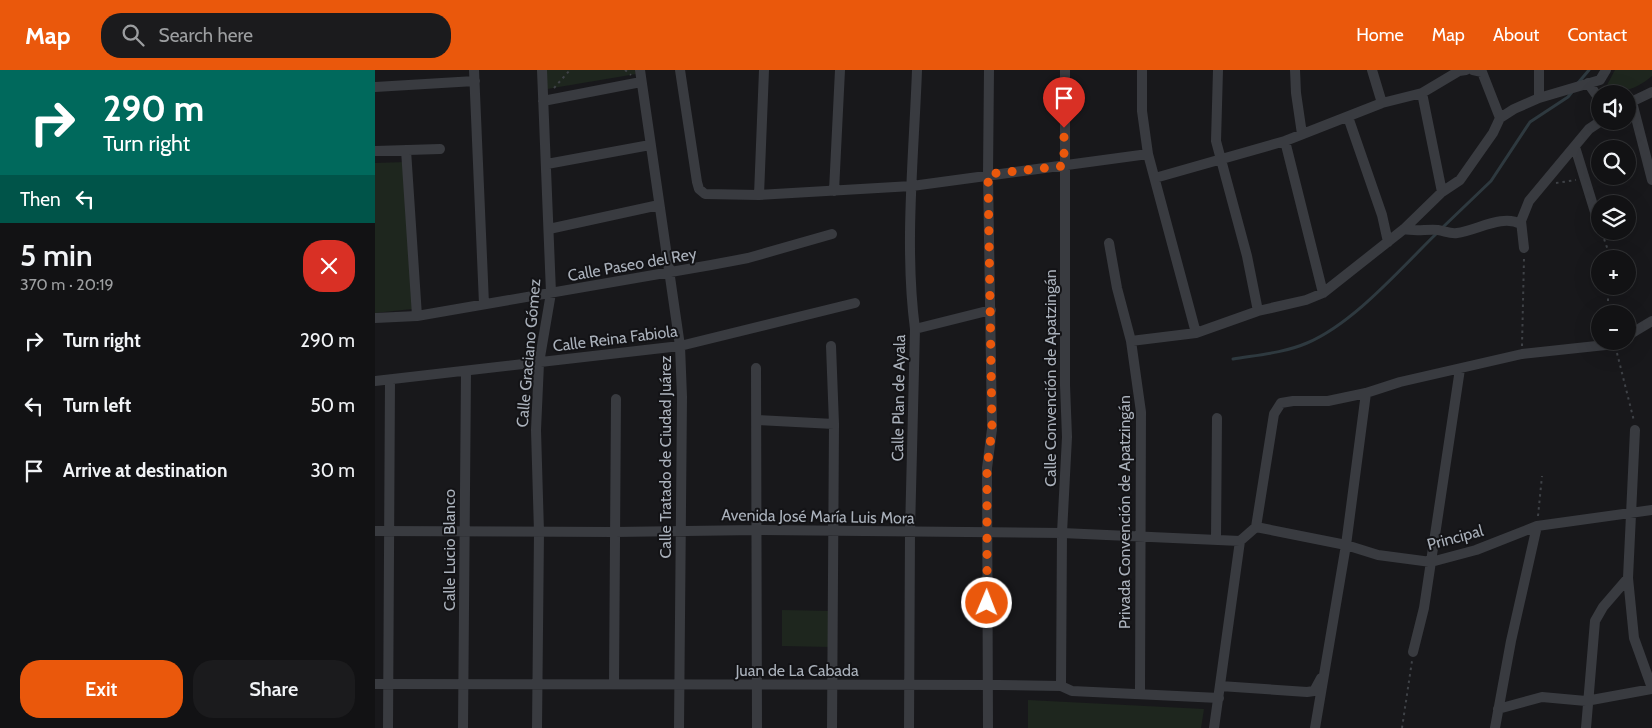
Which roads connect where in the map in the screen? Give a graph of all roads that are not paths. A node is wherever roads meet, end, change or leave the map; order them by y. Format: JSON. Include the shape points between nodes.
{"nodes":[{"id":1,"x":474,"y":70,"type":"edge"},
{"id":2,"x":541,"y":70,"type":"edge"},
{"id":3,"x":640,"y":70,"type":"edge"},
{"id":4,"x":680,"y":70,"type":"edge"},
{"id":5,"x":763,"y":70,"type":"edge"},
{"id":6,"x":840,"y":70,"type":"edge"},
{"id":7,"x":917,"y":70,"type":"edge"},
{"id":8,"x":989,"y":70,"type":"edge"},
{"id":9,"x":1065,"y":70,"type":"edge"},
{"id":10,"x":1142,"y":70,"type":"edge"},
{"id":11,"x":1218,"y":70,"type":"edge"},
{"id":12,"x":1295,"y":70,"type":"edge"},
{"id":13,"x":1371,"y":70,"type":"edge"},
{"id":14,"x":1461,"y":70,"type":"edge"},
{"id":15,"x":1473,"y":70,"type":"edge"},
{"id":16,"x":1539,"y":70,"type":"edge"},
{"id":17,"x":1606,"y":70,"type":"edge"},
{"id":18,"x":475,"y":81,"type":"junction"},
{"id":19,"x":641,"y":82,"type":"junction"},
{"id":20,"x":1588,"y":83,"type":"junction"},
{"id":21,"x":375,"y":87,"type":"edge"},
{"id":22,"x":1591,"y":87,"type":"edge"},
{"id":23,"x":1652,"y":92,"type":"edge"},
{"id":24,"x":1422,"y":93,"type":"junction"},
{"id":25,"x":1539,"y":98,"type":"junction"},
{"id":26,"x":1636,"y":100,"type":"edge"},
{"id":27,"x":543,"y":101,"type":"junction"},
{"id":28,"x":1383,"y":103,"type":"junction"},
{"id":29,"x":1348,"y":117,"type":"junction"},
{"id":30,"x":1500,"y":118,"type":"junction"},
{"id":31,"x":1636,"y":124,"type":"edge"},
{"id":32,"x":1591,"y":128,"type":"edge"},
{"id":33,"x":1302,"y":134,"type":"junction"},
{"id":34,"x":1285,"y":141,"type":"junction"},
{"id":35,"x":650,"y":145,"type":"junction"},
{"id":36,"x":1575,"y":147,"type":"junction"},
{"id":37,"x":440,"y":149,"type":"dead end"},
{"id":38,"x":406,"y":150,"type":"junction"},
{"id":39,"x":375,"y":151,"type":"edge"},
{"id":40,"x":1148,"y":154,"type":"junction"},
{"id":41,"x":1221,"y":161,"type":"junction"},
{"id":42,"x":547,"y":164,"type":"junction"},
{"id":43,"x":1064,"y":166,"type":"junction"},
{"id":44,"x":988,"y":174,"type":"junction"},
{"id":45,"x":1155,"y":178,"type":"junction"},
{"id":46,"x":1652,"y":180,"type":"edge"},
{"id":47,"x":912,"y":186,"type":"junction"},
{"id":48,"x":835,"y":191,"type":"junction"},
{"id":49,"x":1442,"y":192,"type":"junction"},
{"id":50,"x":759,"y":196,"type":"junction"},
{"id":51,"x":1591,"y":199,"type":"edge"},
{"id":52,"x":659,"y":204,"type":"junction"},
{"id":53,"x":1521,"y":224,"type":"junction"},
{"id":54,"x":549,"y":229,"type":"junction"},
{"id":55,"x":1404,"y":229,"type":"junction"},
{"id":56,"x":832,"y":234,"type":"dead end"},
{"id":57,"x":1388,"y":242,"type":"junction"},
{"id":58,"x":1109,"y":243,"type":"dead end"},
{"id":59,"x":1524,"y":248,"type":"road end"},
{"id":60,"x":669,"y":273,"type":"junction"},
{"id":61,"x":1323,"y":293,"type":"junction"},
{"id":62,"x":551,"y":294,"type":"junction"},
{"id":63,"x":855,"y":303,"type":"dead end"},
{"id":64,"x":484,"y":304,"type":"junction"},
{"id":65,"x":991,"y":310,"type":"junction"},
{"id":66,"x":1258,"y":311,"type":"junction"},
{"id":67,"x":417,"y":316,"type":"junction"},
{"id":68,"x":375,"y":318,"type":"edge"},
{"id":69,"x":1652,"y":321,"type":"edge"},
{"id":70,"x":915,"y":329,"type":"junction"},
{"id":71,"x":1636,"y":331,"type":"edge"},
{"id":72,"x":1196,"y":333,"type":"junction"},
{"id":73,"x":1131,"y":341,"type":"junction"},
{"id":74,"x":1591,"y":345,"type":"edge"},
{"id":75,"x":680,"y":346,"type":"junction"},
{"id":76,"x":831,"y":346,"type":"dead end"},
{"id":77,"x":539,"y":363,"type":"junction"},
{"id":78,"x":756,"y":368,"type":"dead end"},
{"id":79,"x":1460,"y":368,"type":"junction"},
{"id":80,"x":466,"y":372,"type":"junction"},
{"id":81,"x":390,"y":380,"type":"junction"},
{"id":82,"x":375,"y":381,"type":"edge"},
{"id":83,"x":1367,"y":393,"type":"junction"},
{"id":84,"x":615,"y":399,"type":"dead end"},
{"id":85,"x":1217,"y":418,"type":"dead end"},
{"id":86,"x":757,"y":420,"type":"junction"},
{"id":87,"x":834,"y":424,"type":"junction"},
{"id":88,"x":1635,"y":430,"type":"road end"},
{"id":89,"x":1652,"y":510,"type":"edge"},
{"id":90,"x":1632,"y":511,"type":"junction"},
{"id":91,"x":1537,"y":526,"type":"junction"},
{"id":92,"x":1256,"y":527,"type":"junction"},
{"id":93,"x":758,"y":530,"type":"junction"},
{"id":94,"x":375,"y":531,"type":"edge"},
{"id":95,"x":465,"y":531,"type":"junction"},
{"id":96,"x":680,"y":531,"type":"junction"},
{"id":97,"x":832,"y":531,"type":"junction"},
{"id":98,"x":389,"y":532,"type":"junction"},
{"id":99,"x":539,"y":532,"type":"junction"},
{"id":100,"x":614,"y":532,"type":"junction"},
{"id":101,"x":910,"y":532,"type":"junction"},
{"id":102,"x":1062,"y":533,"type":"junction"},
{"id":103,"x":987,"y":534,"type":"junction"},
{"id":104,"x":1140,"y":536,"type":"junction"},
{"id":105,"x":1216,"y":539,"type":"junction"},
{"id":106,"x":1240,"y":541,"type":"junction"},
{"id":107,"x":1346,"y":545,"type":"junction"},
{"id":108,"x":1431,"y":562,"type":"junction"},
{"id":109,"x":1628,"y":578,"type":"junction"},
{"id":110,"x":1413,"y":652,"type":"road end"},
{"id":111,"x":1326,"y":670,"type":"junction"},
{"id":112,"x":464,"y":683,"type":"junction"},
{"id":113,"x":537,"y":683,"type":"junction"},
{"id":114,"x":375,"y":684,"type":"edge"},
{"id":115,"x":389,"y":684,"type":"junction"},
{"id":116,"x":614,"y":684,"type":"junction"},
{"id":117,"x":679,"y":684,"type":"junction"},
{"id":118,"x":757,"y":684,"type":"junction"},
{"id":119,"x":831,"y":684,"type":"junction"},
{"id":120,"x":988,"y":685,"type":"junction"},
{"id":121,"x":909,"y":686,"type":"junction"},
{"id":122,"x":1061,"y":686,"type":"junction"},
{"id":123,"x":1221,"y":686,"type":"junction"},
{"id":124,"x":1652,"y":688,"type":"edge"},
{"id":125,"x":1139,"y":693,"type":"junction"},
{"id":126,"x":1219,"y":698,"type":"junction"},
{"id":127,"x":1586,"y":701,"type":"junction"},
{"id":128,"x":1498,"y":709,"type":"junction"},
{"id":129,"x":388,"y":728,"type":"edge"},
{"id":130,"x":463,"y":728,"type":"edge"},
{"id":131,"x":537,"y":728,"type":"edge"},
{"id":132,"x":679,"y":728,"type":"edge"},
{"id":133,"x":757,"y":728,"type":"edge"},
{"id":134,"x":832,"y":728,"type":"edge"},
{"id":135,"x":909,"y":728,"type":"edge"},
{"id":136,"x":988,"y":728,"type":"edge"},
{"id":137,"x":1214,"y":728,"type":"edge"},
{"id":138,"x":1315,"y":728,"type":"edge"},
{"id":139,"x":1495,"y":728,"type":"edge"},
{"id":140,"x":1585,"y":728,"type":"edge"}],
"edges":[{"from":1,"to":18,"type":"street"},
{"from":2,"to":27,"type":"street","name":"Calle Graciano Gómez"},
{"from":3,"to":19,"type":"street","name":"Calle Tratado de Ciudad Juárez"},
{"from":4,"to":50,"type":"street","via":[[699,189],[710,195]]},
{"from":5,"to":50,"type":"street"},
{"from":6,"to":48,"type":"street"},
{"from":7,"to":47,"type":"street","name":"Calle Plan de Ayala"},
{"from":8,"to":44,"type":"street"},
{"from":9,"to":43,"type":"street","name":"Calle Convención de Apatzingán"},
{"from":10,"to":40,"type":"street","via":[[1142,111]]},
{"from":11,"to":41,"type":"street","via":[[1216,141]]},
{"from":12,"to":33,"type":"street","via":[[1295,93]]},
{"from":13,"to":28,"type":"street"},
{"from":14,"to":24,"type":"street"},
{"from":15,"to":30,"type":"street","via":[[1482,72]]},
{"from":16,"to":25,"type":"street"},
{"from":17,"to":20,"type":"street","via":[[1601,80]]},
{"from":18,"to":21,"type":"street"},
{"from":18,"to":64,"type":"street"},
{"from":19,"to":27,"type":"street"},
{"from":19,"to":35,"type":"street","name":"Calle Tratado de Ciudad Juárez"},
{"from":20,"to":22,"type":"street"},
{"from":20,"to":25,"type":"street"},
{"from":23,"to":26,"type":"street"},
{"from":24,"to":28,"type":"street"},
{"from":24,"to":49,"type":"street"},
{"from":25,"to":30,"type":"street"},
{"from":27,"to":42,"type":"street","name":"Calle Graciano Gómez"},
{"from":28,"to":29,"type":"street"},
{"from":29,"to":33,"type":"street"},
{"from":29,"to":57,"type":"street","via":[[1382,215]]},
{"from":30,"to":49,"type":"street","via":[[1459,180]]},
{"from":31,"to":46,"type":"street"},
{"from":32,"to":36,"type":"street"},
{"from":33,"to":34,"type":"street"},
{"from":34,"to":41,"type":"street"},
{"from":34,"to":61,"type":"street"},
{"from":35,"to":42,"type":"street"},
{"from":35,"to":52,"type":"street","name":"Calle Tratado de Ciudad Juárez"},
{"from":36,"to":51,"type":"street"},
{"from":36,"to":53,"type":"street","via":[[1529,201]]},
{"from":37,"to":38,"type":"street"},
{"from":38,"to":39,"type":"street"},
{"from":38,"to":67,"type":"street"},
{"from":40,"to":43,"type":"street"},
{"from":40,"to":45,"type":"street"},
{"from":41,"to":45,"type":"street"},
{"from":41,"to":66,"type":"street"},
{"from":42,"to":54,"type":"street","name":"Calle Graciano Gómez"},
{"from":43,"to":44,"type":"street"},
{"from":43,"to":102,"type":"street","name":"Calle Convención de Apatzingán","via":[[1067,436]]},
{"from":44,"to":47,"type":"street"},
{"from":44,"to":65,"type":"street"},
{"from":45,"to":72,"type":"street"},
{"from":47,"to":48,"type":"street"},
{"from":47,"to":70,"type":"street","name":"Calle Plan de Ayala","via":[[911,302]]},
{"from":48,"to":50,"type":"street"},
{"from":49,"to":55,"type":"street"},
{"from":52,"to":54,"type":"street"},
{"from":52,"to":60,"type":"street","name":"Calle Tratado de Ciudad Juárez"},
{"from":53,"to":55,"type":"street","via":[[1515,220],[1498,221],[1458,233]]},
{"from":53,"to":59,"type":"street"},
{"from":54,"to":62,"type":"street","name":"Calle Graciano Gómez"},
{"from":55,"to":57,"type":"street"},
{"from":56,"to":60,"type":"street","name":"Calle Paseo del Rey","via":[[748,258]]},
{"from":57,"to":61,"type":"street"},
{"from":58,"to":73,"type":"street","name":"Privada Convención de Apatzingán"},
{"from":60,"to":62,"type":"street","name":"Calle Paseo del Rey"},
{"from":60,"to":75,"type":"street","name":"Calle Tratado de Ciudad Juárez"},
{"from":61,"to":66,"type":"street"},
{"from":62,"to":64,"type":"street","name":"Calle Paseo del Rey"},
{"from":62,"to":77,"type":"street","name":"Calle Graciano Gómez"},
{"from":63,"to":75,"type":"street","name":"Calle Reina Fabiola"},
{"from":64,"to":67,"type":"street","name":"Calle Paseo del Rey"},
{"from":65,"to":70,"type":"street"},
{"from":65,"to":103,"type":"street","via":[[992,429],[987,468]]},
{"from":66,"to":72,"type":"street"},
{"from":67,"to":68,"type":"street","name":"Calle Paseo del Rey"},
{"from":69,"to":71,"type":"street"},
{"from":70,"to":101,"type":"street","name":"Calle Plan de Ayala"},
{"from":72,"to":73,"type":"street"},
{"from":73,"to":104,"type":"street","name":"Privada Convención de Apatzingán","via":[[1141,412]]},
{"from":74,"to":79,"type":"street","via":[[1522,354]]},
{"from":75,"to":77,"type":"street","name":"Calle Reina Fabiola"},
{"from":75,"to":96,"type":"street","name":"Calle Tratado de Ciudad Juárez"},
{"from":76,"to":87,"type":"street"},
{"from":77,"to":80,"type":"street","name":"Calle Reina Fabiola"},
{"from":77,"to":99,"type":"street","name":"Calle Graciano Gómez"},
{"from":78,"to":86,"type":"street"},
{"from":79,"to":83,"type":"street"},
{"from":79,"to":108,"type":"street"},
{"from":80,"to":81,"type":"street","name":"Calle Reina Fabiola"},
{"from":80,"to":95,"type":"street","name":"Calle Lucio Blanco"},
{"from":81,"to":82,"type":"street","name":"Calle Reina Fabiola"},
{"from":81,"to":98,"type":"street"},
{"from":83,"to":92,"type":"street","via":[[1329,401],[1293,401],[1278,405]]},
{"from":83,"to":107,"type":"street"},
{"from":84,"to":100,"type":"street"},
{"from":85,"to":105,"type":"street"},
{"from":86,"to":87,"type":"street"},
{"from":86,"to":93,"type":"street"},
{"from":87,"to":97,"type":"street"},
{"from":88,"to":90,"type":"street"},
{"from":89,"to":90,"type":"street","name":"Principal"},
{"from":90,"to":91,"type":"street","name":"Principal"},
{"from":90,"to":109,"type":"street"},
{"from":91,"to":108,"type":"street","name":"Principal","via":[[1476,550]]},
{"from":91,"to":128,"type":"street"},
{"from":92,"to":106,"type":"street"},
{"from":92,"to":107,"type":"street","name":"Principal"},
{"from":93,"to":96,"type":"street","name":"Avenida José María Luis Mora"},
{"from":93,"to":97,"type":"street","name":"Avenida José María Luis Mora"},
{"from":93,"to":118,"type":"street"},
{"from":94,"to":98,"type":"street","name":"Avenida José María Luis Mora"},
{"from":95,"to":98,"type":"street","name":"Avenida José María Luis Mora"},
{"from":95,"to":99,"type":"street","name":"Avenida José María Luis Mora"},
{"from":95,"to":112,"type":"street","name":"Calle Lucio Blanco"},
{"from":96,"to":100,"type":"street","name":"Avenida José María Luis Mora"},
{"from":96,"to":117,"type":"street","name":"Calle Tratado de Ciudad Juárez"},
{"from":97,"to":101,"type":"street","name":"Avenida José María Luis Mora"},
{"from":97,"to":119,"type":"street"},
{"from":98,"to":115,"type":"street"},
{"from":99,"to":100,"type":"street","name":"Avenida José María Luis Mora"},
{"from":99,"to":113,"type":"street","name":"Calle Graciano Gómez"},
{"from":100,"to":116,"type":"street"},
{"from":101,"to":103,"type":"street","name":"Avenida José María Luis Mora"},
{"from":101,"to":121,"type":"street","name":"Calle Plan de Ayala"},
{"from":102,"to":103,"type":"street","name":"Avenida José María Luis Mora"},
{"from":102,"to":104,"type":"street","name":"Avenida José María Luis Mora"},
{"from":102,"to":122,"type":"street","name":"Calle Convención de Apatzingán"},
{"from":103,"to":120,"type":"street"},
{"from":104,"to":105,"type":"street","name":"Avenida José María Luis Mora"},
{"from":104,"to":125,"type":"street","name":"Privada Convención de Apatzingán"},
{"from":105,"to":106,"type":"street","name":"Avenida José María Luis Mora"},
{"from":106,"to":123,"type":"street"},
{"from":107,"to":108,"type":"street","name":"Principal","via":[[1378,555]]},
{"from":107,"to":111,"type":"street"},
{"from":108,"to":110,"type":"street"},
{"from":109,"to":124,"type":"street","via":[[1634,638]]},
{"from":109,"to":127,"type":"street","via":[[1595,621]]},
{"from":111,"to":123,"type":"street","via":[[1314,691]]},
{"from":111,"to":138,"type":"street"},
{"from":112,"to":113,"type":"street","name":"Juan de La Cabada"},
{"from":112,"to":115,"type":"street","name":"Juan de La Cabada"},
{"from":112,"to":130,"type":"street","name":"Calle Lucio Blanco"},
{"from":113,"to":116,"type":"street","name":"Juan de La Cabada"},
{"from":113,"to":131,"type":"street","name":"Calle Graciano Gómez"},
{"from":114,"to":115,"type":"street","name":"Juan de La Cabada"},
{"from":115,"to":129,"type":"street"},
{"from":116,"to":117,"type":"street","name":"Juan de La Cabada"},
{"from":117,"to":118,"type":"street","name":"Juan de La Cabada"},
{"from":117,"to":132,"type":"street","name":"Calle Tratado de Ciudad Juárez"},
{"from":118,"to":119,"type":"street","name":"Juan de La Cabada"},
{"from":118,"to":133,"type":"street"},
{"from":119,"to":121,"type":"street","name":"Juan de La Cabada"},
{"from":119,"to":134,"type":"street"},
{"from":120,"to":121,"type":"street","name":"Juan de La Cabada"},
{"from":120,"to":122,"type":"street","name":"Juan de La Cabada"},
{"from":120,"to":136,"type":"street"},
{"from":121,"to":135,"type":"street","name":"Calle Plan de Ayala"},
{"from":122,"to":125,"type":"street","name":"Juan de La Cabada","via":[[1072,691]]},
{"from":123,"to":126,"type":"street"},
{"from":124,"to":127,"type":"street"},
{"from":125,"to":126,"type":"street","name":"Juan de La Cabada"},
{"from":126,"to":137,"type":"street"},
{"from":127,"to":128,"type":"street","via":[[1542,697]]},
{"from":127,"to":140,"type":"street"},
{"from":128,"to":139,"type":"street"}]}
